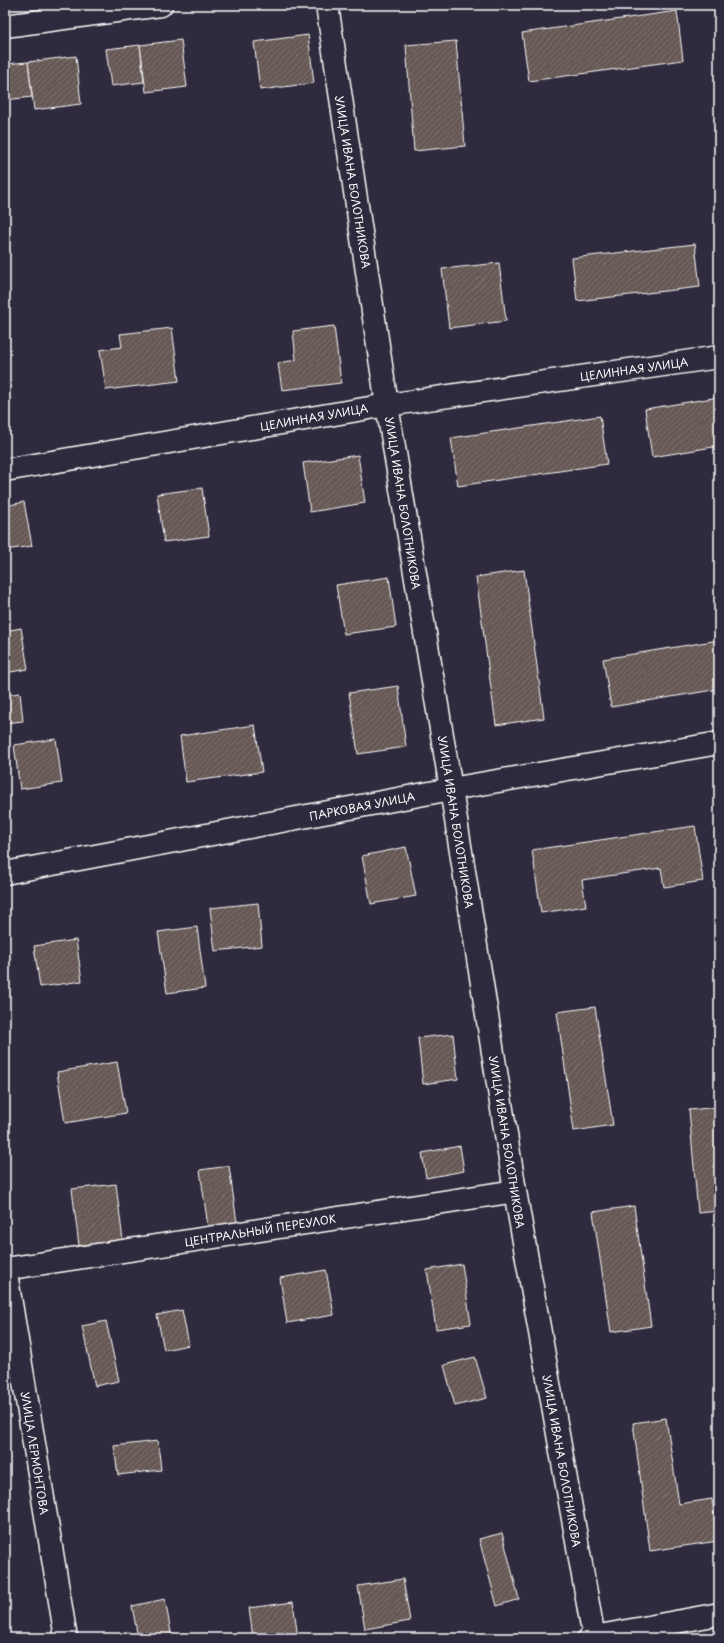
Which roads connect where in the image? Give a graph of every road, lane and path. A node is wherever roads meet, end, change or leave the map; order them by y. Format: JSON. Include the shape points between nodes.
{"nodes":[{"id":1,"x":161,"y":5,"type":"edge"},
{"id":2,"x":327,"y":5,"type":"edge"},
{"id":3,"x":5,"y":26,"type":"edge"},
{"id":4,"x":719,"y":357,"type":"edge"},
{"id":5,"x":387,"y":405,"type":"junction"},
{"id":6,"x":5,"y":470,"type":"edge"},
{"id":7,"x":719,"y":744,"type":"edge"},
{"id":8,"x":451,"y":789,"type":"junction"},
{"id":9,"x":5,"y":873,"type":"edge"},
{"id":10,"x":515,"y":1191,"type":"junction"},
{"id":11,"x":5,"y":1268,"type":"edge"},
{"id":12,"x":719,"y":1614,"type":"edge"},
{"id":13,"x":66,"y":1638,"type":"edge"},
{"id":14,"x":592,"y":1638,"type":"edge"}],
"edges":[{"from":1,"to":3,"type":"street"},
{"from":2,"to":5,"type":"street","name":"УЛИЦА ИВАНА БОЛОТНИКОВА"},
{"from":4,"to":5,"type":"street","name":"ЦЕЛИННАЯ УЛИЦА"},
{"from":5,"to":6,"type":"street","name":"ЦЕЛИННАЯ УЛИЦА"},
{"from":5,"to":8,"type":"street","name":"УЛИЦА ИВАНА БОЛОТНИКОВА"},
{"from":7,"to":8,"type":"street","name":"ПАРКОВАЯ УЛИЦА"},
{"from":8,"to":9,"type":"street","name":"ПАРКОВАЯ УЛИЦА"},
{"from":8,"to":10,"type":"street","name":"УЛИЦА ИВАНА БОЛОТНИКОВА"},
{"from":10,"to":11,"type":"street","name":"ЦЕНТРАЛЬНЫЙ ПЕРЕУЛОК"},
{"from":10,"to":14,"type":"street","name":"УЛИЦА ИВАНА БОЛОТНИКОВА"},
{"from":11,"to":13,"type":"street","name":"УЛИЦА ЛЕРМОНТОВА"},
{"from":12,"to":14,"type":"street"}]}
